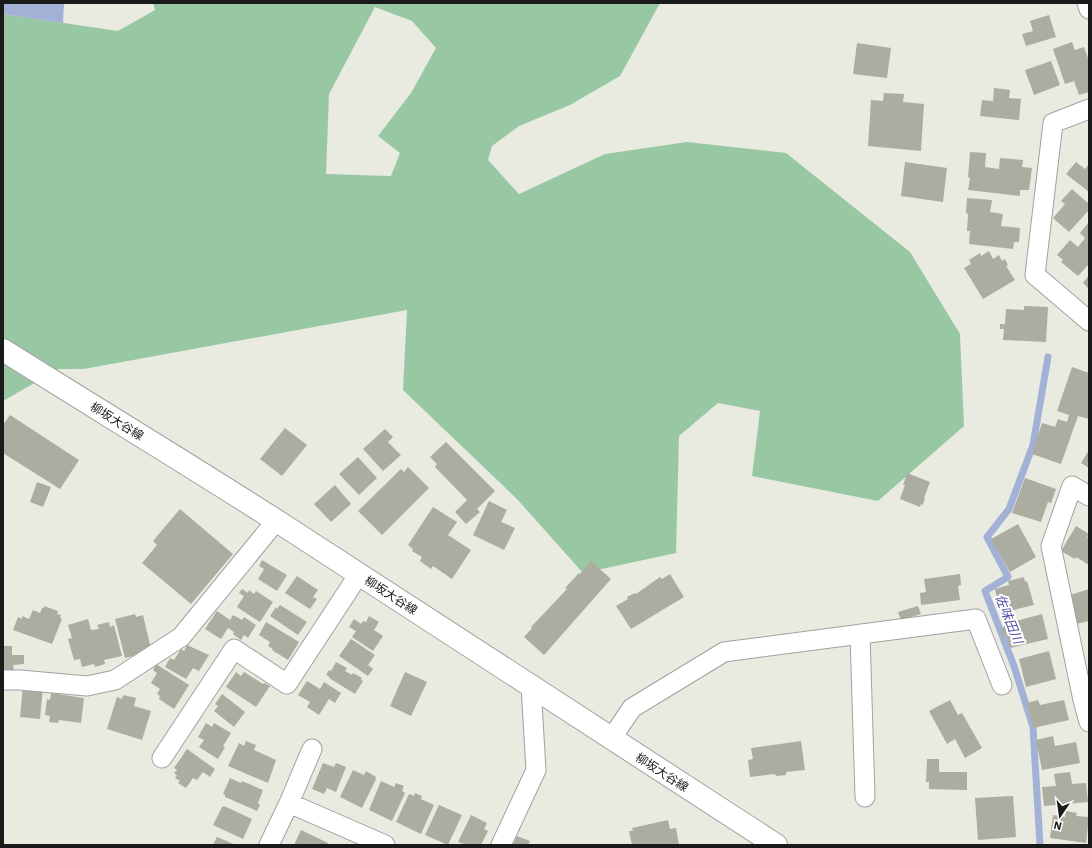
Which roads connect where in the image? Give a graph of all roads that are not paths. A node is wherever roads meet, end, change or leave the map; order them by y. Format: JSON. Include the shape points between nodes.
{"nodes":[{"id":1,"x":1087,"y":3,"type":"edge"},
{"id":2,"x":1089,"y":9,"type":"edge"},
{"id":3,"x":1089,"y":109,"type":"edge"},
{"id":4,"x":1089,"y":321,"type":"edge"},
{"id":5,"x":3,"y":350,"type":"edge"},
{"id":6,"x":1089,"y":496,"type":"edge"},
{"id":7,"x":276,"y":520,"type":"junction"},
{"id":8,"x":359,"y":574,"type":"junction"},
{"id":9,"x":860,"y":634,"type":"junction"},
{"id":10,"x":3,"y":680,"type":"edge"},
{"id":11,"x":1002,"y":685,"type":"dead end"},
{"id":12,"x":531,"y":686,"type":"junction"},
{"id":13,"x":1086,"y":700,"type":"edge"},
{"id":14,"x":1089,"y":722,"type":"edge"},
{"id":15,"x":611,"y":739,"type":"junction"},
{"id":16,"x":312,"y":749,"type":"dead end"},
{"id":17,"x":162,"y":758,"type":"dead end"},
{"id":18,"x":865,"y":797,"type":"dead end"},
{"id":19,"x":288,"y":803,"type":"junction"},
{"id":20,"x":269,"y":845,"type":"edge"},
{"id":21,"x":385,"y":845,"type":"edge"},
{"id":22,"x":501,"y":845,"type":"edge"},
{"id":23,"x":776,"y":845,"type":"edge"}],
"edges":[{"from":1,"to":2,"type":"street"},
{"from":3,"to":4,"type":"street","via":[[1053,124],[1035,275]]},
{"from":5,"to":7,"type":"street","name":"柳坂大谷線"},
{"from":6,"to":13,"type":"street","via":[[1072,486],[1051,546]]},
{"from":7,"to":8,"type":"street","name":"柳坂大谷線"},
{"from":7,"to":10,"type":"street","via":[[181,637],[115,680],[87,686]]},
{"from":8,"to":12,"type":"street","name":"柳坂大谷線"},
{"from":8,"to":17,"type":"street","via":[[287,684],[234,649]]},
{"from":9,"to":11,"type":"street","via":[[976,619]]},
{"from":9,"to":15,"type":"street","via":[[724,652],[632,708]]},
{"from":9,"to":18,"type":"street"},
{"from":12,"to":15,"type":"street","name":"柳坂大谷線"},
{"from":12,"to":22,"type":"street","via":[[536,770]]},
{"from":13,"to":14,"type":"street"},
{"from":15,"to":23,"type":"street","name":"柳坂大谷線"},
{"from":16,"to":19,"type":"street"},
{"from":19,"to":20,"type":"street"},
{"from":19,"to":21,"type":"street"}]}
